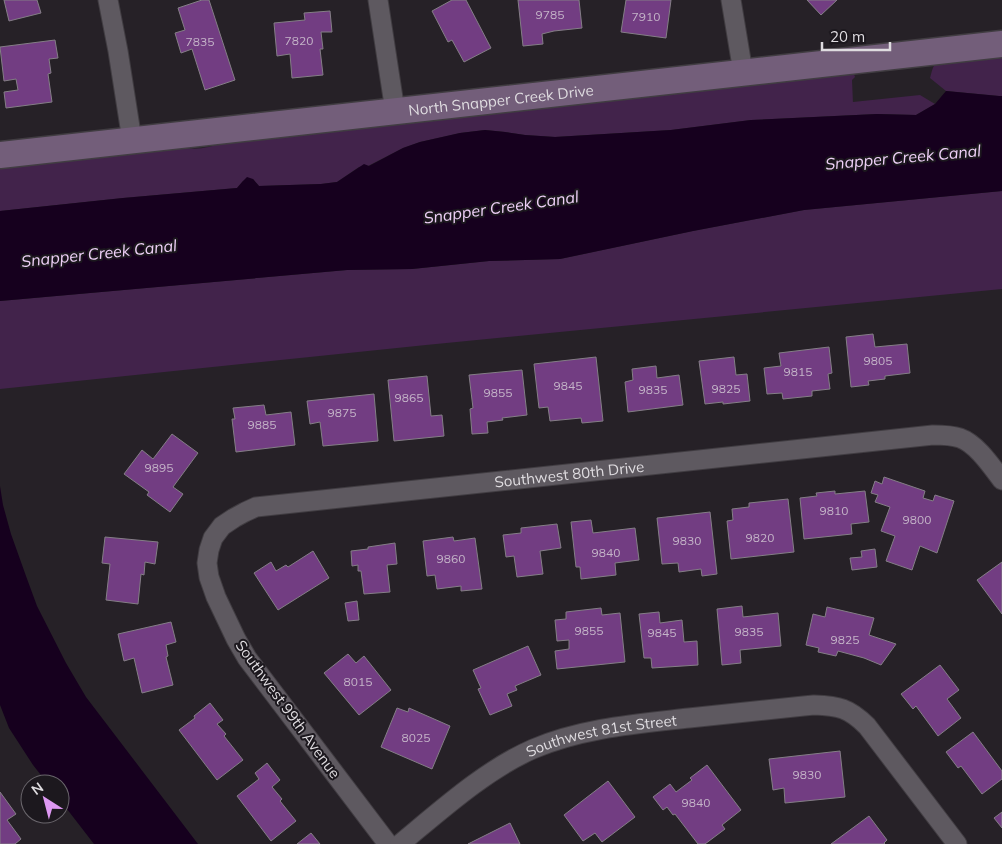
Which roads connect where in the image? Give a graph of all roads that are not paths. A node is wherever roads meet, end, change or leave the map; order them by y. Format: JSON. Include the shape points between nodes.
{"nodes":[{"id":1,"x":108,"y":0,"type":"edge"},
{"id":2,"x":378,"y":0,"type":"edge"},
{"id":3,"x":732,"y":0,"type":"edge"},
{"id":4,"x":1002,"y":44,"type":"edge"},
{"id":5,"x":743,"y":72,"type":"junction"},
{"id":6,"x":395,"y":111,"type":"junction"},
{"id":7,"x":132,"y":140,"type":"junction"},
{"id":8,"x":0,"y":155,"type":"edge"},
{"id":9,"x":1002,"y":480,"type":"edge"},
{"id":10,"x":207,"y":563,"type":"joint"},
{"id":11,"x":388,"y":844,"type":"edge"},
{"id":12,"x":400,"y":844,"type":"edge"},
{"id":13,"x":957,"y":844,"type":"edge"}],
"edges":[{"from":1,"to":7,"type":"street"},
{"from":2,"to":6,"type":"street"},
{"from":3,"to":5,"type":"street"},
{"from":4,"to":5,"type":"street","name":"North Snapper Creek Drive"},
{"from":5,"to":6,"type":"street","name":"North Snapper Creek Drive"},
{"from":6,"to":7,"type":"street","name":"North Snapper Creek Drive"},
{"from":7,"to":8,"type":"street","name":"North Snapper Creek Drive"},
{"from":9,"to":10,"type":"street","name":"Southwest 80th Drive","via":[[983,456],[963,439],[947,435],[916,436],[256,508],[222,526],[213,538]]},
{"from":10,"to":11,"type":"street","name":"Southwest 99th Avenue","via":[[216,596],[247,658]]},
{"from":12,"to":13,"type":"street","name":"Southwest 81st Street","via":[[487,775],[558,739],[633,725],[814,706],[832,706],[856,715]]}]}
